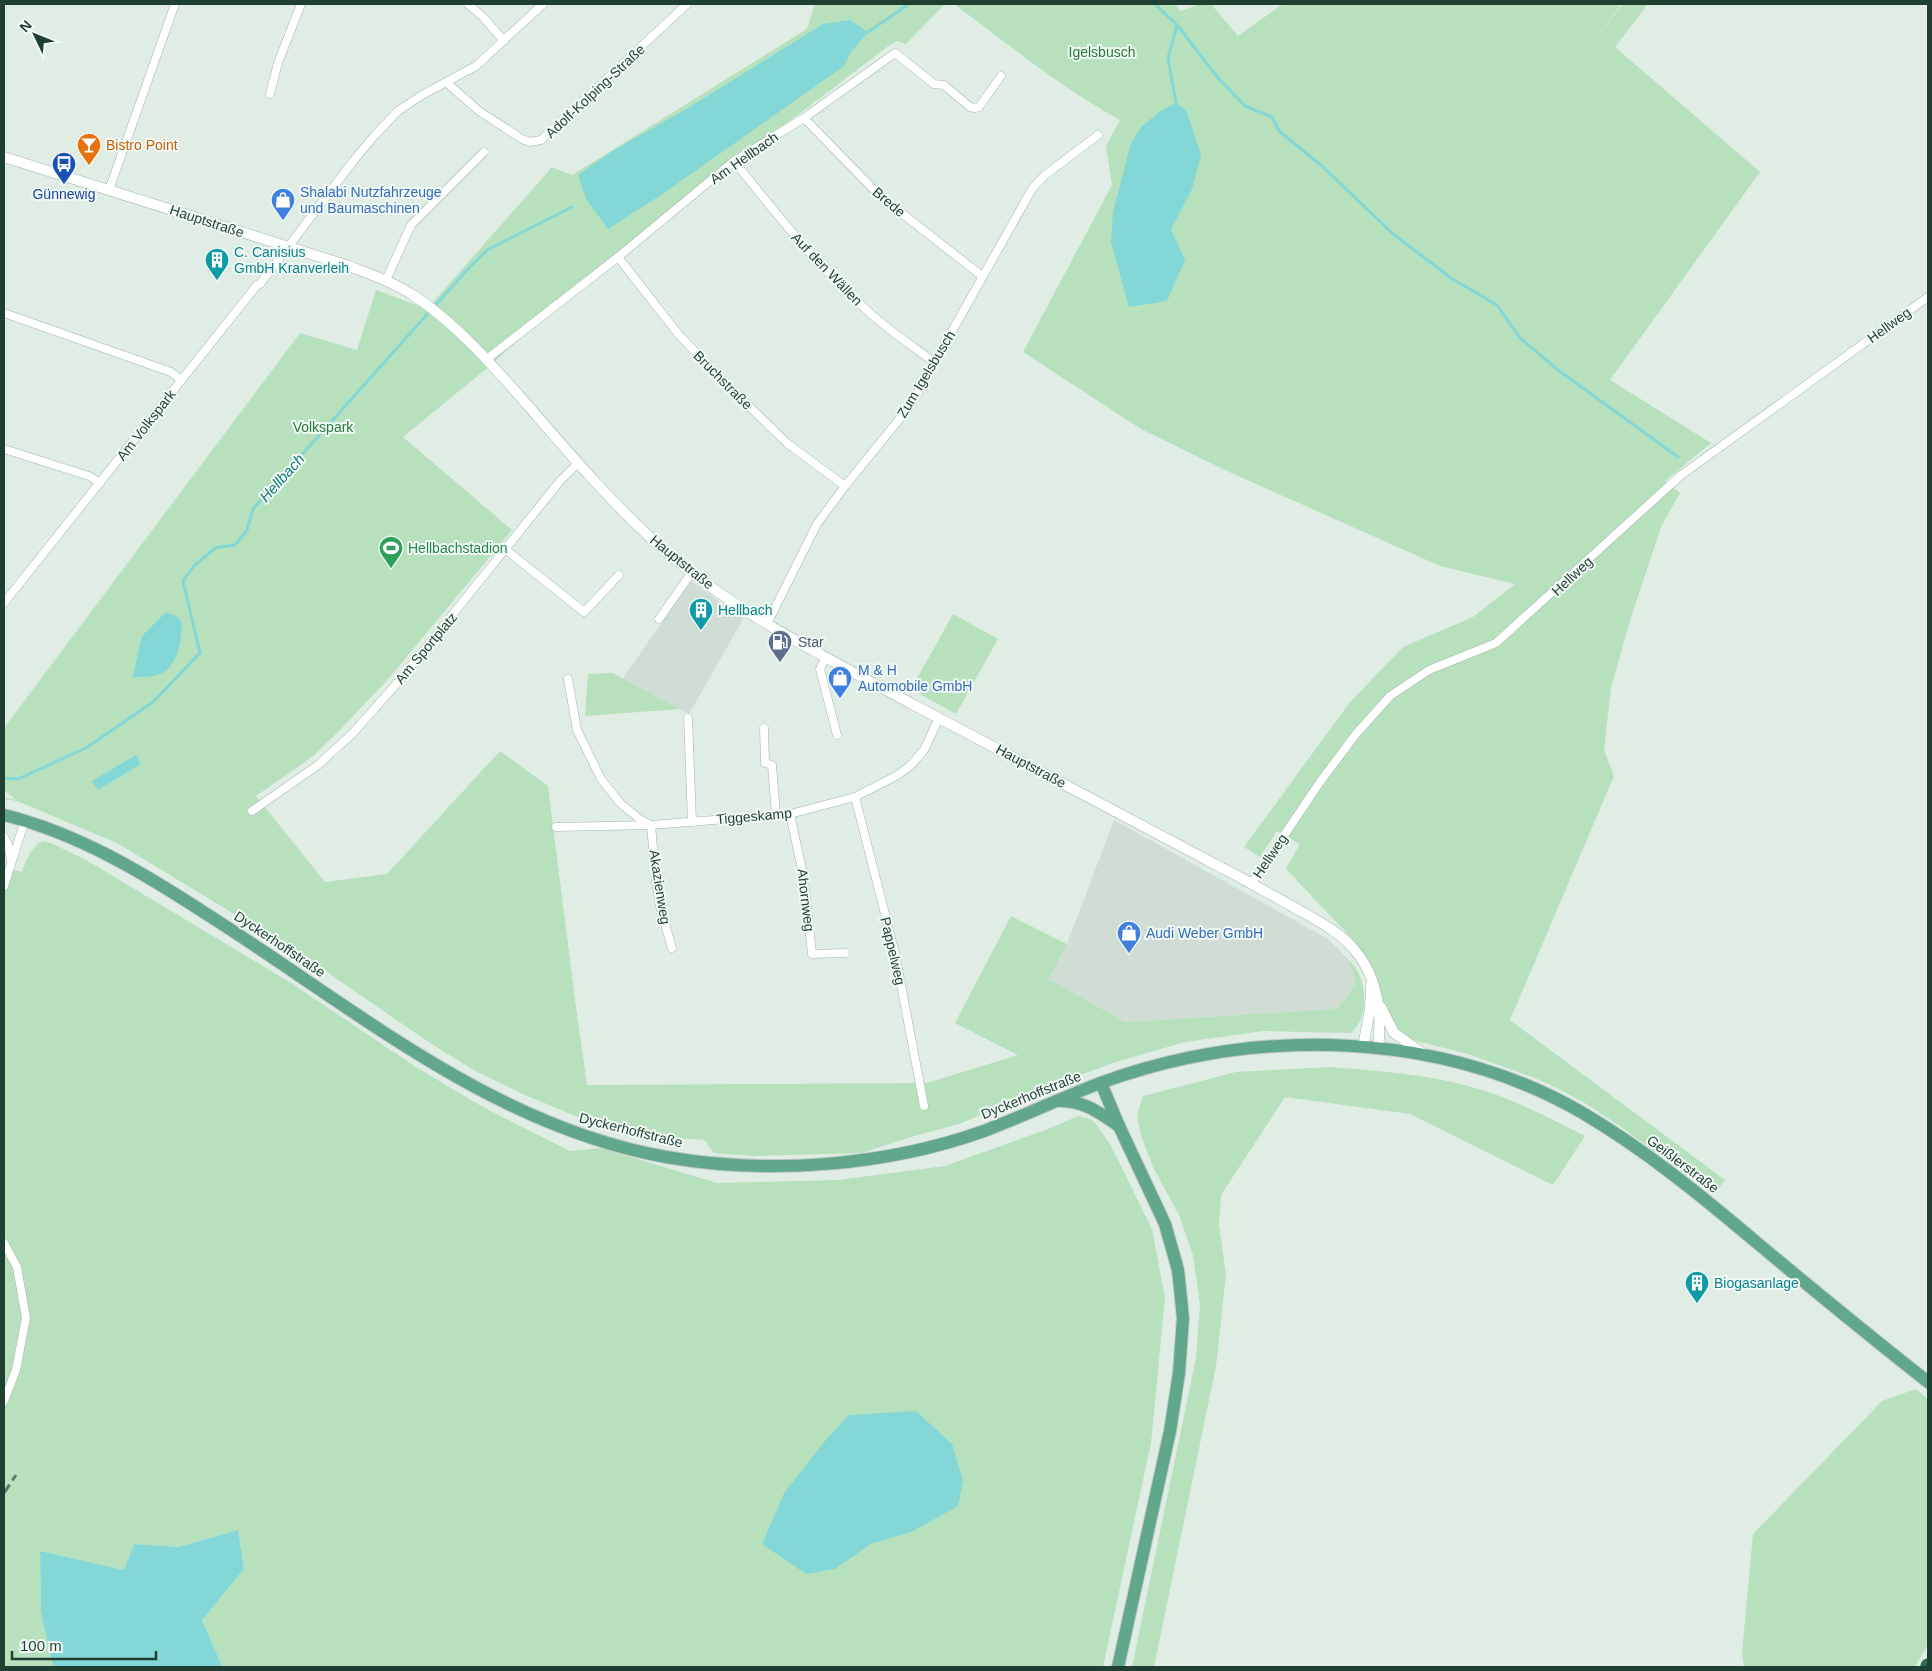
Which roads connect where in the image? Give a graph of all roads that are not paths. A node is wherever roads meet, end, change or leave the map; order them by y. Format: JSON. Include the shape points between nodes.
{"nodes":[{"id":1,"x":175,"y":4,"type":"edge"},
{"id":2,"x":301,"y":4,"type":"edge"},
{"id":3,"x":468,"y":4,"type":"edge"},
{"id":4,"x":543,"y":4,"type":"edge"},
{"id":5,"x":687,"y":4,"type":"edge"},
{"id":6,"x":504,"y":41,"type":"junction"},
{"id":7,"x":1001,"y":76,"type":"dead end"},
{"id":8,"x":447,"y":83,"type":"junction"},
{"id":9,"x":270,"y":94,"type":"dead end"},
{"id":10,"x":804,"y":118,"type":"junction"},
{"id":11,"x":1098,"y":136,"type":"dead end"},
{"id":12,"x":484,"y":152,"type":"dead end"},
{"id":13,"x":4,"y":157,"type":"edge"},
{"id":14,"x":734,"y":161,"type":"junction"},
{"id":15,"x":109,"y":190,"type":"junction"},
{"id":16,"x":288,"y":247,"type":"junction"},
{"id":17,"x":618,"y":257,"type":"junction"},
{"id":18,"x":982,"y":276,"type":"junction"},
{"id":19,"x":386,"y":280,"type":"junction"},
{"id":20,"x":1928,"y":297,"type":"edge"},
{"id":21,"x":4,"y":313,"type":"edge"},
{"id":22,"x":488,"y":359,"type":"junction"},
{"id":23,"x":935,"y":363,"type":"junction"},
{"id":24,"x":181,"y":380,"type":"junction"},
{"id":25,"x":4,"y":449,"type":"edge"},
{"id":26,"x":578,"y":463,"type":"junction"},
{"id":27,"x":100,"y":483,"type":"junction"},
{"id":28,"x":845,"y":486,"type":"junction"},
{"id":29,"x":506,"y":550,"type":"junction"},
{"id":30,"x":692,"y":572,"type":"junction"},
{"id":31,"x":619,"y":575,"type":"dead end"},
{"id":32,"x":4,"y":603,"type":"edge"},
{"id":33,"x":659,"y":619,"type":"dead end"},
{"id":34,"x":767,"y":624,"type":"junction"},
{"id":35,"x":826,"y":657,"type":"junction"},
{"id":36,"x":568,"y":679,"type":"dead end"},
{"id":37,"x":688,"y":718,"type":"dead end"},
{"id":38,"x":939,"y":718,"type":"junction"},
{"id":39,"x":764,"y":728,"type":"dead end"},
{"id":40,"x":837,"y":735,"type":"dead end"},
{"id":41,"x":855,"y":798,"type":"junction"},
{"id":42,"x":252,"y":811,"type":"dead end"},
{"id":43,"x":790,"y":814,"type":"junction"},
{"id":44,"x":4,"y":815,"type":"edge"},
{"id":45,"x":776,"y":816,"type":"junction"},
{"id":46,"x":25,"y":820,"type":"junction"},
{"id":47,"x":692,"y":822,"type":"junction"},
{"id":48,"x":651,"y":825,"type":"junction"},
{"id":49,"x":556,"y":827,"type":"dead end"},
{"id":50,"x":4,"y":837,"type":"edge"},
{"id":51,"x":11,"y":863,"type":"junction"},
{"id":52,"x":1252,"y":883,"type":"junction"},
{"id":53,"x":4,"y":886,"type":"edge"},
{"id":54,"x":672,"y":948,"type":"dead end"},
{"id":55,"x":845,"y":953,"type":"dead end"},
{"id":56,"x":1371,"y":980,"type":"junction"},
{"id":57,"x":1379,"y":1004,"type":"junction"},
{"id":58,"x":1363,"y":1047,"type":"junction"},
{"id":59,"x":1378,"y":1049,"type":"junction"},
{"id":60,"x":1425,"y":1056,"type":"junction"},
{"id":61,"x":1102,"y":1083,"type":"junction"},
{"id":62,"x":1054,"y":1102,"type":"junction"},
{"id":63,"x":924,"y":1106,"type":"dead end"},
{"id":64,"x":1119,"y":1126,"type":"junction"},
{"id":65,"x":4,"y":1242,"type":"edge"},
{"id":66,"x":1928,"y":1382,"type":"edge"},
{"id":67,"x":4,"y":1401,"type":"edge"},
{"id":68,"x":1118,"y":1667,"type":"edge"}],
"edges":[{"from":1,"to":15,"type":"street"},
{"from":2,"to":9,"type":"street","via":[[278,62]]},
{"from":3,"to":6,"type":"street"},
{"from":4,"to":6,"type":"street","name":"Am Volkspark"},
{"from":5,"to":8,"type":"street","name":"Adolf-Kolping-Straße","via":[[541,140],[530,142],[522,139],[479,111]]},
{"from":6,"to":8,"type":"street","name":"Am Volkspark","via":[[476,66]]},
{"from":7,"to":10,"type":"street","name":"Am Hellbach","via":[[975,108],[944,85],[934,84],[895,53]]},
{"from":8,"to":16,"type":"street","name":"Am Volkspark","via":[[398,111],[375,135]]},
{"from":10,"to":14,"type":"street","name":"Am Hellbach"},
{"from":10,"to":18,"type":"street","name":"Brede","via":[[881,197]]},
{"from":11,"to":18,"type":"street","name":"Zum Igelsbusch","via":[[1044,176],[1032,189]]},
{"from":12,"to":19,"type":"street","via":[[411,225]]},
{"from":13,"to":15,"type":"street","name":"Hauptstraße"},
{"from":14,"to":17,"type":"street","name":"Am Hellbach"},
{"from":14,"to":23,"type":"street","name":"Auf den Wällen","via":[[820,263],[871,314]]},
{"from":15,"to":16,"type":"street","name":"Hauptstraße"},
{"from":16,"to":19,"type":"street","name":"Hauptstraße"},
{"from":16,"to":24,"type":"street","name":"Am Volkspark"},
{"from":17,"to":22,"type":"street","name":"Am Hellbach"},
{"from":17,"to":28,"type":"street","name":"Bruchstraße","via":[[679,335],[725,383],[788,444]]},
{"from":18,"to":23,"type":"street","name":"Zum Igelsbusch"},
{"from":19,"to":22,"type":"street","name":"Hauptstraße","via":[[429,306]]},
{"from":20,"to":52,"type":"street","name":"Hellweg","via":[[1680,476],[1496,643],[1429,670],[1390,696],[1320,782]]},
{"from":21,"to":24,"type":"street","via":[[171,372]]},
{"from":22,"to":26,"type":"street","name":"Hauptstraße"},
{"from":23,"to":28,"type":"street","name":"Zum Igelsbusch","via":[[910,406]]},
{"from":24,"to":27,"type":"street","name":"Am Volkspark"},
{"from":25,"to":27,"type":"street","via":[[89,476]]},
{"from":26,"to":29,"type":"street","name":"Am Sportplatz"},
{"from":26,"to":30,"type":"street","name":"Hauptstraße","via":[[636,524]]},
{"from":27,"to":32,"type":"street","name":"Am Volkspark"},
{"from":28,"to":34,"type":"street","name":"Zum Igelsbusch","via":[[816,524]]},
{"from":29,"to":31,"type":"street","via":[[584,612]]},
{"from":29,"to":42,"type":"street","name":"Am Sportplatz","via":[[352,734],[318,765]]},
{"from":30,"to":33,"type":"street"},
{"from":30,"to":34,"type":"street","name":"Hauptstraße","via":[[748,614]]},
{"from":34,"to":35,"type":"street","name":"Hauptstraße"},
{"from":35,"to":38,"type":"street","name":"Hauptstraße"},
{"from":35,"to":40,"type":"street","via":[[820,669]]},
{"from":36,"to":48,"type":"street","via":[[577,730],[601,779],[621,804]]},
{"from":37,"to":47,"type":"street"},
{"from":38,"to":41,"type":"street","name":"Tiggeskamp","via":[[924,750],[910,766]]},
{"from":38,"to":52,"type":"street","name":"Hauptstraße"},
{"from":39,"to":45,"type":"street","via":[[765,763],[772,766]]},
{"from":41,"to":43,"type":"street","name":"Tiggeskamp"},
{"from":41,"to":63,"type":"street","name":"Pappelweg","via":[[895,953]]},
{"from":43,"to":45,"type":"street","name":"Tiggeskamp"},
{"from":43,"to":55,"type":"street","name":"Ahornweg","via":[[804,879],[812,954]]},
{"from":44,"to":46,"type":"main road","name":"Dyckerhoffstraße"},
{"from":45,"to":47,"type":"street","name":"Tiggeskamp"},
{"from":46,"to":51,"type":"street"},
{"from":46,"to":62,"type":"main road","name":"Dyckerhoffstraße","via":[[102,851],[147,876],[469,1084],[523,1112],[610,1144],[667,1157],[726,1164],[789,1166],[858,1160],[937,1145]]},
{"from":47,"to":48,"type":"street","name":"Tiggeskamp"},
{"from":48,"to":49,"type":"street","name":"Tiggeskamp"},
{"from":48,"to":54,"type":"street","name":"Akazienweg","via":[[661,912]]},
{"from":50,"to":51,"type":"street"},
{"from":51,"to":53,"type":"street"},
{"from":52,"to":56,"type":"street","name":"Hauptstraße","via":[[1336,931],[1355,950]]},
{"from":56,"to":57,"type":"street","name":"Hauptstraße"},
{"from":56,"to":58,"type":"street"},
{"from":57,"to":59,"type":"street","name":"Hauptstraße"},
{"from":57,"to":60,"type":"street","via":[[1394,1033]]},
{"from":58,"to":59,"type":"main road","name":"Dyckerhoffstraße"},
{"from":58,"to":61,"type":"main road","name":"Dyckerhoffstraße","via":[[1261,1046],[1150,1066]]},
{"from":59,"to":60,"type":"main road","name":"Geißlerstraße"},
{"from":60,"to":66,"type":"main road","name":"Geißlerstraße","via":[[1465,1064],[1531,1087],[1621,1137],[1685,1184]]},
{"from":61,"to":62,"type":"main road","name":"Dyckerhoffstraße"},
{"from":61,"to":64,"type":"main road"},
{"from":62,"to":64,"type":"main road","via":[[1081,1103]]},
{"from":64,"to":68,"type":"main road","via":[[1165,1224],[1178,1270],[1182,1318],[1179,1373],[1170,1431]]},
{"from":65,"to":67,"type":"street","via":[[17,1267],[26,1318],[16,1370]]}]}
